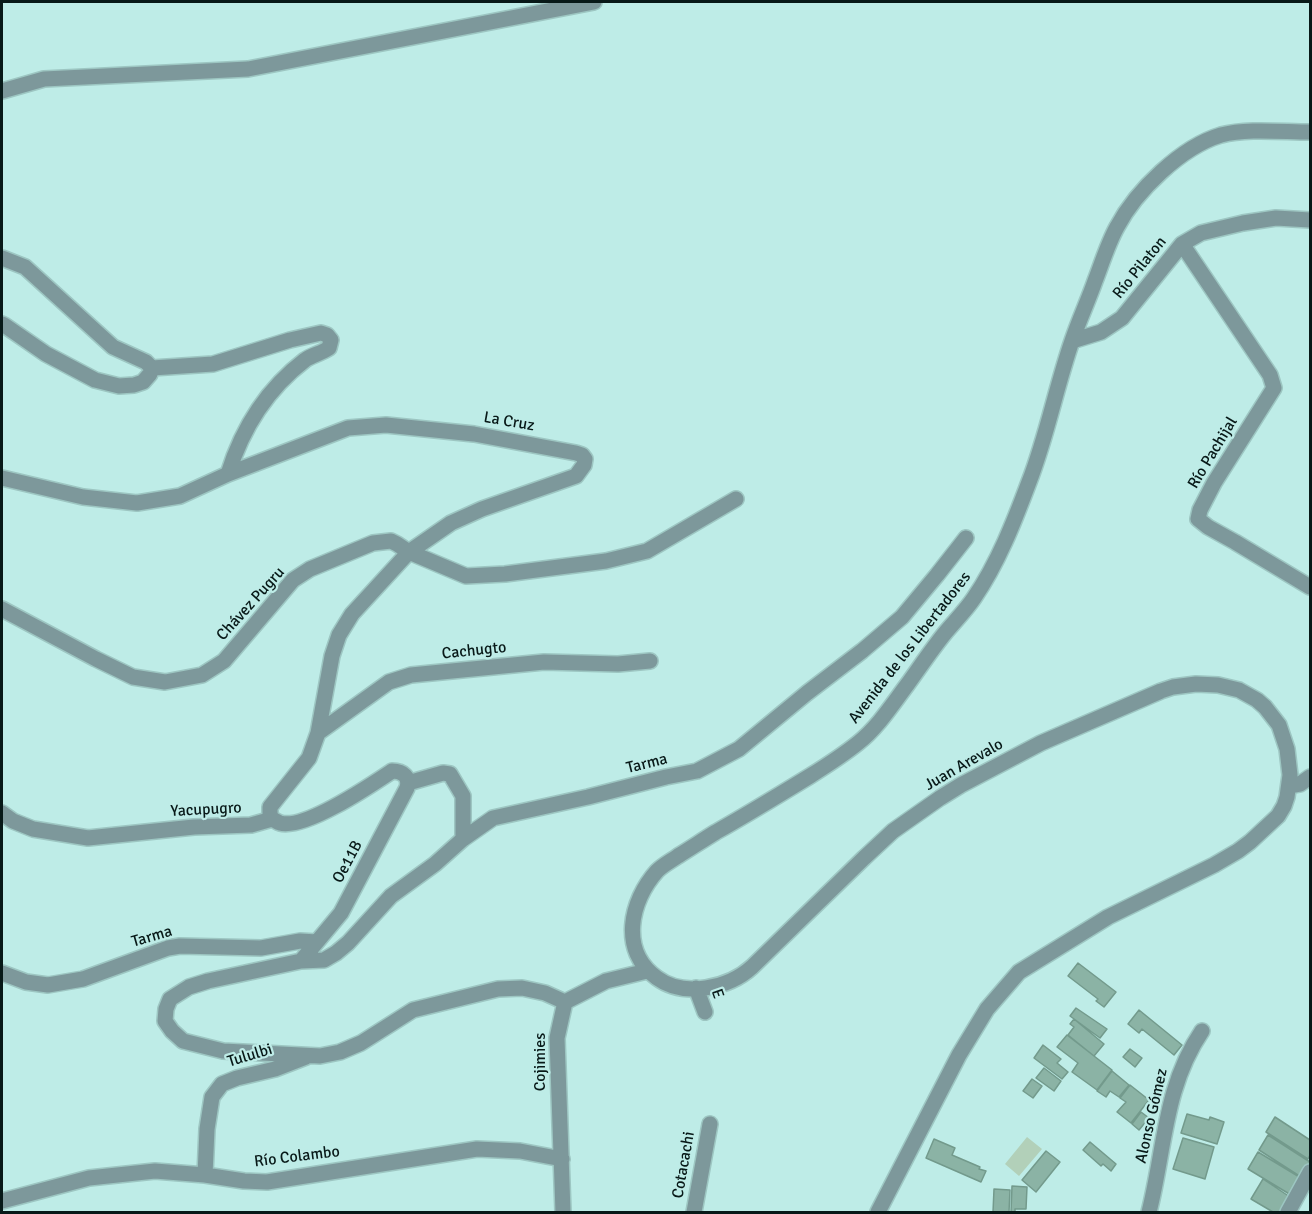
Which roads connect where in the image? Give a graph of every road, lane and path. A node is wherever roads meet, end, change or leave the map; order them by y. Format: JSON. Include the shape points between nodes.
{"nodes":[{"id":1,"x":594,"y":2,"type":"edge"},
{"id":2,"x":2,"y":91,"type":"edge"},
{"id":3,"x":1311,"y":132,"type":"edge"},
{"id":4,"x":1311,"y":220,"type":"edge"},
{"id":5,"x":1182,"y":244,"type":"junction"},
{"id":6,"x":2,"y":258,"type":"edge"},
{"id":7,"x":2,"y":324,"type":"edge"},
{"id":8,"x":1072,"y":341,"type":"junction"},
{"id":9,"x":152,"y":369,"type":"junction"},
{"id":10,"x":228,"y":474,"type":"junction"},
{"id":11,"x":2,"y":478,"type":"edge"},
{"id":12,"x":736,"y":499,"type":"dead end"},
{"id":13,"x":966,"y":538,"type":"dead end"},
{"id":14,"x":409,"y":552,"type":"junction"},
{"id":15,"x":1311,"y":587,"type":"edge"},
{"id":16,"x":2,"y":609,"type":"edge"},
{"id":17,"x":650,"y":661,"type":"dead end"},
{"id":18,"x":318,"y":733,"type":"junction"},
{"id":19,"x":1311,"y":777,"type":"edge"},
{"id":20,"x":405,"y":778,"type":"junction"},
{"id":21,"x":1289,"y":786,"type":"junction"},
{"id":22,"x":2,"y":813,"type":"edge"},
{"id":23,"x":272,"y":819,"type":"junction"},
{"id":24,"x":463,"y":838,"type":"junction"},
{"id":25,"x":317,"y":942,"type":"junction"},
{"id":26,"x":301,"y":961,"type":"junction"},
{"id":27,"x":647,"y":971,"type":"junction"},
{"id":28,"x":2,"y":973,"type":"edge"},
{"id":29,"x":696,"y":988,"type":"junction"},
{"id":30,"x":565,"y":1002,"type":"junction"},
{"id":31,"x":705,"y":1012,"type":"dead end"},
{"id":32,"x":1202,"y":1031,"type":"dead end"},
{"id":33,"x":310,"y":1055,"type":"junction"},
{"id":34,"x":710,"y":1124,"type":"dead end"},
{"id":35,"x":562,"y":1159,"type":"junction"},
{"id":36,"x":1311,"y":1172,"type":"edge"},
{"id":37,"x":205,"y":1175,"type":"junction"},
{"id":38,"x":2,"y":1201,"type":"edge"},
{"id":39,"x":563,"y":1212,"type":"edge"},
{"id":40,"x":694,"y":1212,"type":"edge"},
{"id":41,"x":878,"y":1212,"type":"edge"},
{"id":42,"x":1149,"y":1212,"type":"edge"},
{"id":43,"x":1288,"y":1212,"type":"edge"}],
"edges":[{"from":1,"to":2,"type":"street","via":[[248,69],[44,79]]},
{"from":3,"to":8,"type":"street","name":"Avenida de los Libertadores","via":[[1232,132],[1216,136],[1164,170],[1116,227]]},
{"from":4,"to":5,"type":"street","name":"Río Pilaton","via":[[1275,218],[1243,223],[1201,233]]},
{"from":5,"to":8,"type":"street","name":"Río Pilaton","via":[[1122,318],[1101,332]]},
{"from":5,"to":15,"type":"street","name":"Río Pachijal","via":[[1270,375],[1274,388],[1214,483],[1198,519]]},
{"from":6,"to":9,"type":"street","via":[[25,267],[113,347],[146,362]]},
{"from":7,"to":9,"type":"street","via":[[46,354],[95,380],[134,385],[143,382]]},
{"from":8,"to":27,"type":"street","name":"Avenida de los Libertadores","via":[[1030,480],[994,564],[973,600],[860,742],[660,868],[641,895],[633,918],[636,950]]},
{"from":9,"to":10,"type":"street","via":[[213,364],[321,333],[331,340],[329,348],[306,359],[272,390],[249,425]]},
{"from":10,"to":11,"type":"street","via":[[180,496],[136,503],[83,497]]},
{"from":10,"to":14,"type":"street","name":"La Cruz","via":[[348,428],[386,425],[474,434],[576,453],[585,459],[576,476],[451,523]]},
{"from":12,"to":14,"type":"street","name":"Chávez Pugru","via":[[647,551],[606,561],[466,576]]},
{"from":13,"to":24,"type":"street","name":"Tarma","via":[[902,617],[739,749],[697,771],[493,818]]},
{"from":14,"to":16,"type":"street","name":"Chávez Pugru","via":[[391,541],[373,543],[310,568],[293,580],[224,662],[202,675],[165,682],[133,677]]},
{"from":14,"to":18,"type":"street","via":[[352,614],[339,635]]},
{"from":17,"to":18,"type":"street","name":"Cachugto","via":[[544,662],[411,675],[389,682]]},
{"from":18,"to":23,"type":"street","via":[[309,758],[270,807]]},
{"from":19,"to":21,"type":"street"},
{"from":20,"to":23,"type":"street","name":"Yacupugro","via":[[392,771],[315,817],[287,824]]},
{"from":20,"to":24,"type":"street","name":"Yacupugro","via":[[450,774],[463,796]]},
{"from":20,"to":25,"type":"street","name":"Oe11B","via":[[404,796],[341,913]]},
{"from":21,"to":29,"type":"street","name":"Juan Arevalo","via":[[1284,736],[1273,716],[1257,700],[1239,690],[1206,684],[1161,691],[1041,743],[940,798],[893,831],[747,972],[722,985]]},
{"from":21,"to":41,"type":"street","via":[[1278,816],[1238,851],[1108,917],[1019,972],[987,1009],[959,1055]]},
{"from":22,"to":23,"type":"street","name":"Yacupugro","via":[[33,829],[88,838],[251,825]]},
{"from":24,"to":26,"type":"street","name":"Tarma","via":[[392,896],[336,953],[324,960]]},
{"from":25,"to":26,"type":"street","name":"Oe11B"},
{"from":25,"to":28,"type":"street","name":"Tarma","via":[[261,948],[180,946],[83,979],[48,985]]},
{"from":26,"to":33,"type":"street","name":"Tarma","via":[[189,987],[170,999],[165,1021],[183,1041],[223,1051]]},
{"from":27,"to":29,"type":"street","name":"Juan Arevalo","via":[[672,986]]},
{"from":27,"to":30,"type":"street","via":[[606,981]]},
{"from":29,"to":31,"type":"street","name":"E"},
{"from":30,"to":33,"type":"street","via":[[522,988],[498,989],[413,1010],[361,1043],[340,1052]]},
{"from":30,"to":35,"type":"street","name":"Cojimies","via":[[557,1038]]},
{"from":32,"to":42,"type":"street","name":"Alonso Gómez","via":[[1190,1049],[1170,1103]]},
{"from":33,"to":37,"type":"street","name":"Tululbi","via":[[222,1084],[212,1096]]},
{"from":34,"to":40,"type":"street","name":"Cotacachi"},
{"from":35,"to":37,"type":"street","name":"Río Colambo","via":[[520,1151],[477,1149],[267,1182]]},
{"from":35,"to":39,"type":"street","name":"Cojimies"},
{"from":36,"to":43,"type":"street"},
{"from":37,"to":38,"type":"street","name":"Río Colambo","via":[[155,1172],[89,1178]]}]}
